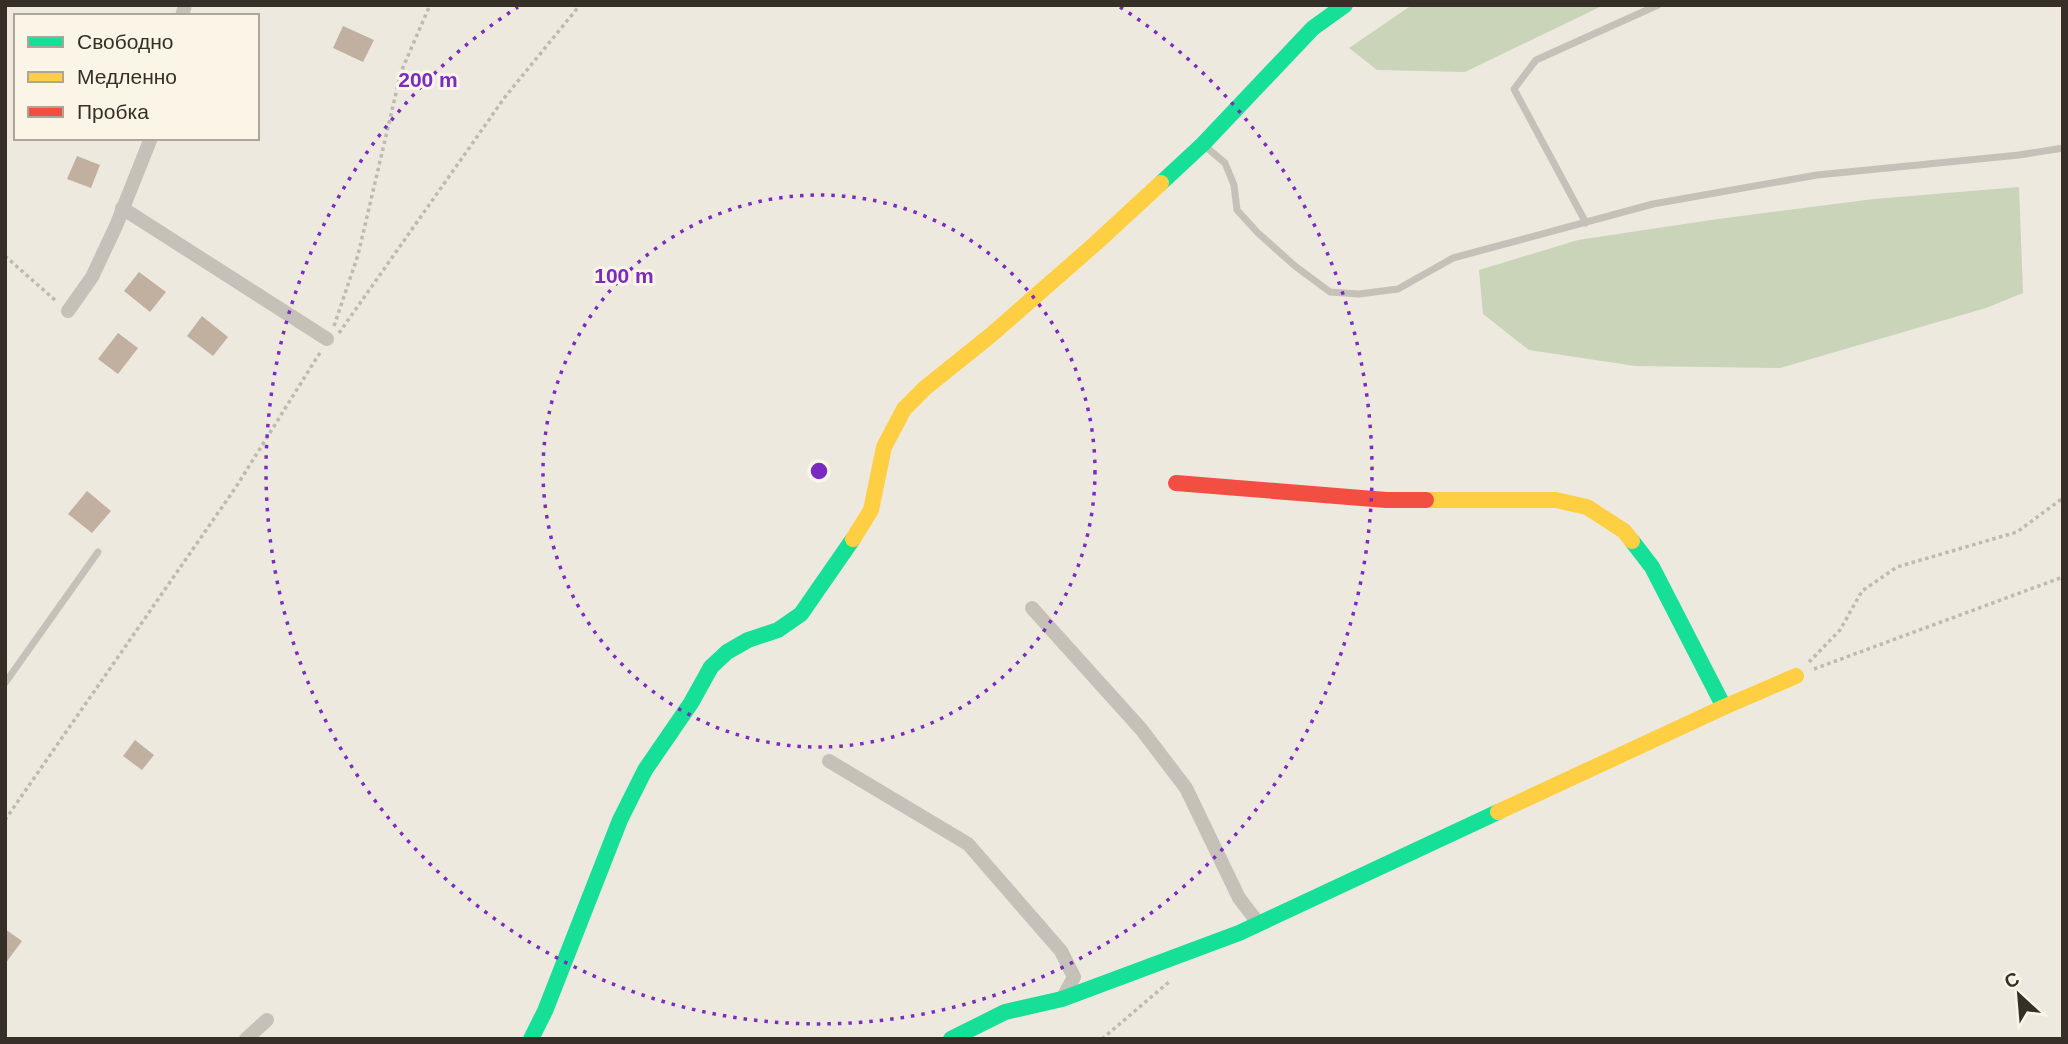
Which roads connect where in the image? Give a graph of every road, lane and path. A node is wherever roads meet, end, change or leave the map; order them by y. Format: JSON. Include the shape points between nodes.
{"nodes":[{"id":1,"x":430,"y":5,"type":"edge"},
{"id":2,"x":580,"y":5,"type":"edge"},
{"id":3,"x":1345,"y":5,"type":"edge"},
{"id":4,"x":1658,"y":5,"type":"edge"},
{"id":5,"x":150,"y":140,"type":"edge"},
{"id":6,"x":1203,"y":144,"type":"junction"},
{"id":7,"x":2063,"y":148,"type":"edge"},
{"id":8,"x":122,"y":208,"type":"junction"},
{"id":9,"x":1586,"y":223,"type":"junction"},
{"id":10,"x":5,"y":256,"type":"edge"},
{"id":11,"x":68,"y":311,"type":"joint"},
{"id":12,"x":331,"y":340,"type":"junction"},
{"id":13,"x":1176,"y":483,"type":"dead end"},
{"id":14,"x":2063,"y":498,"type":"edge"},
{"id":15,"x":98,"y":552,"type":"dead end"},
{"id":16,"x":2063,"y":577,"type":"edge"},
{"id":17,"x":1032,"y":607,"type":"dead end"},
{"id":18,"x":1796,"y":676,"type":"junction"},
{"id":19,"x":5,"y":683,"type":"edge"},
{"id":20,"x":1724,"y":708,"type":"junction"},
{"id":21,"x":829,"y":761,"type":"dead end"},
{"id":22,"x":5,"y":820,"type":"edge"},
{"id":23,"x":1259,"y":924,"type":"junction"},
{"id":24,"x":1175,"y":976,"type":"dead end"},
{"id":25,"x":1062,"y":999,"type":"junction"},
{"id":26,"x":267,"y":1020,"type":"dead end"},
{"id":27,"x":246,"y":1039,"type":"edge"},
{"id":28,"x":531,"y":1039,"type":"edge"},
{"id":29,"x":951,"y":1039,"type":"edge"},
{"id":30,"x":1102,"y":1039,"type":"edge"}],
"edges":[{"from":1,"to":12,"type":"path","via":[[401,72],[358,255]]},
{"from":2,"to":12,"type":"path","via":[[505,97]]},
{"from":3,"to":6,"type":"street","via":[[1313,28]]},
{"from":4,"to":9,"type":"lane","via":[[1536,60],[1514,89]]},
{"from":5,"to":8,"type":"street"},
{"from":6,"to":9,"type":"lane","via":[[1225,163],[1237,210],[1295,266],[1330,292],[1398,289],[1452,258]]},
{"from":6,"to":28,"type":"street","via":[[904,409],[884,447],[871,510],[801,614],[778,630],[727,652],[711,667],[645,770],[620,820]]},
{"from":7,"to":9,"type":"lane","via":[[1817,175],[1653,204]]},
{"from":8,"to":11,"type":"street","via":[[92,278]]},
{"from":8,"to":12,"type":"street"},
{"from":10,"to":11,"type":"path"},
{"from":12,"to":22,"type":"path","via":[[236,487]]},
{"from":13,"to":20,"type":"street","via":[[1386,500],[1556,500],[1587,507],[1624,531],[1652,567]]},
{"from":14,"to":18,"type":"path","via":[[2017,532],[1885,575],[1862,591],[1840,630]]},
{"from":15,"to":19,"type":"lane"},
{"from":16,"to":18,"type":"path"},
{"from":17,"to":23,"type":"street","via":[[1141,729],[1186,788],[1239,898]]},
{"from":18,"to":20,"type":"street"},
{"from":20,"to":23,"type":"street"},
{"from":21,"to":25,"type":"street","via":[[968,844],[1061,951],[1073,976]]},
{"from":23,"to":25,"type":"street"},
{"from":24,"to":30,"type":"path"},
{"from":25,"to":29,"type":"street","via":[[1005,1012]]},
{"from":26,"to":27,"type":"street"}]}
